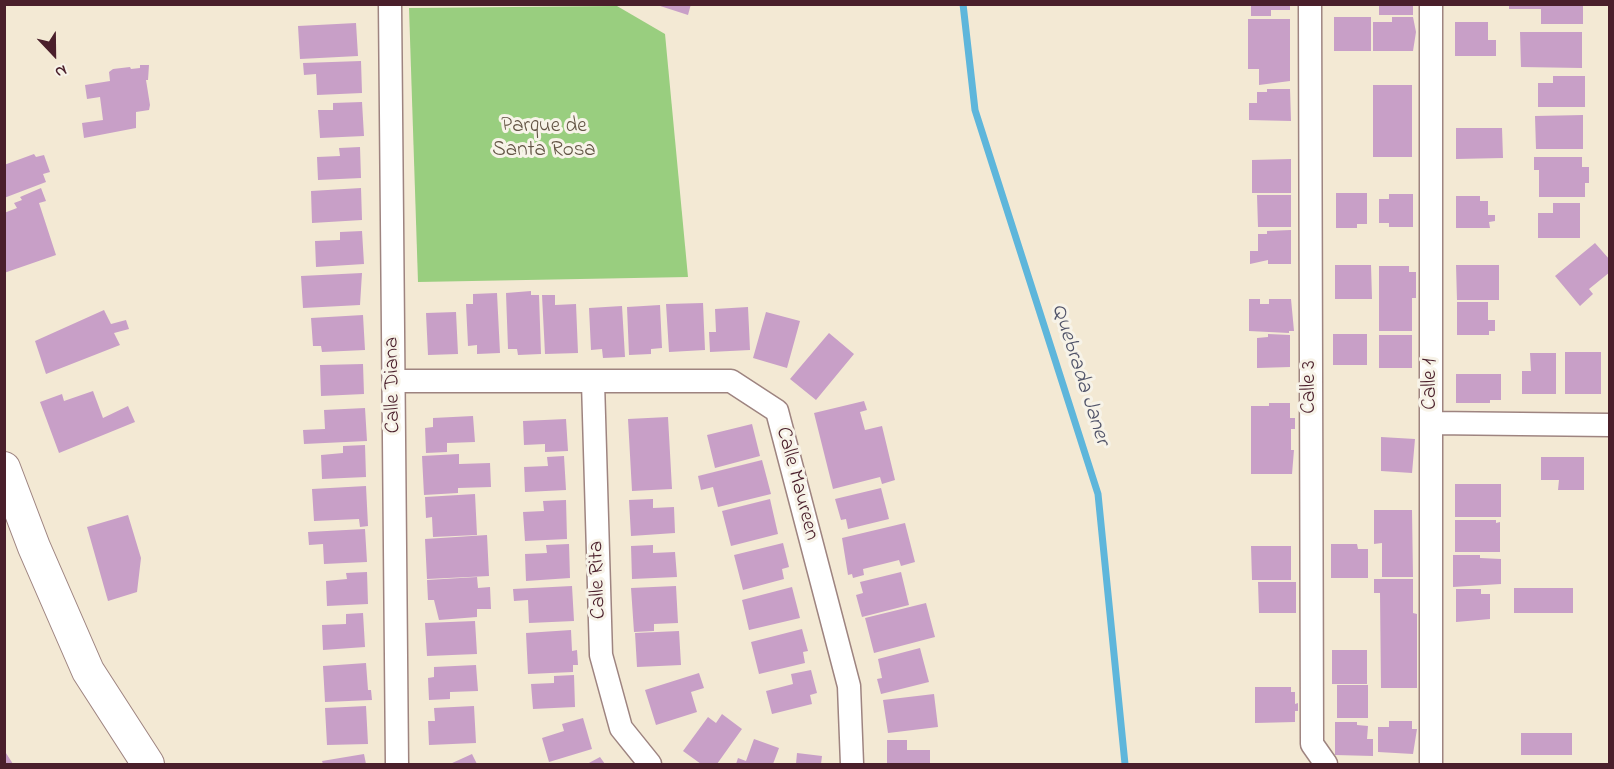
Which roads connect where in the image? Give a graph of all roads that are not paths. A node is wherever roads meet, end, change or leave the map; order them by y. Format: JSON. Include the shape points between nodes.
{"nodes":[{"id":1,"x":390,"y":4,"type":"edge"},
{"id":2,"x":1310,"y":4,"type":"edge"},
{"id":3,"x":1431,"y":4,"type":"edge"},
{"id":4,"x":394,"y":381,"type":"junction"},
{"id":5,"x":593,"y":382,"type":"junction"},
{"id":6,"x":1432,"y":423,"type":"junction"},
{"id":7,"x":1610,"y":425,"type":"edge"},
{"id":8,"x":4,"y":468,"type":"edge"},
{"id":9,"x":148,"y":765,"type":"edge"},
{"id":10,"x":397,"y":765,"type":"edge"},
{"id":11,"x":650,"y":765,"type":"edge"},
{"id":12,"x":852,"y":765,"type":"edge"},
{"id":13,"x":1326,"y":765,"type":"edge"},
{"id":14,"x":1431,"y":765,"type":"edge"}],
"edges":[{"from":1,"to":4,"type":"street","name":"Calle Diana"},
{"from":2,"to":13,"type":"street","name":"Calle 3","via":[[1312,744]]},
{"from":3,"to":6,"type":"street","name":"Calle 1"},
{"from":4,"to":5,"type":"street","name":"Calle Maureen"},
{"from":4,"to":10,"type":"street","name":"Calle Diana"},
{"from":5,"to":11,"type":"street","name":"Calle Rita","via":[[601,655],[621,728]]},
{"from":5,"to":12,"type":"street","name":"Calle Maureen","via":[[731,381],[777,411],[849,686]]},
{"from":6,"to":7,"type":"street"},
{"from":6,"to":14,"type":"street","name":"Calle 1"},
{"from":8,"to":9,"type":"main road","via":[[88,671]]}]}
